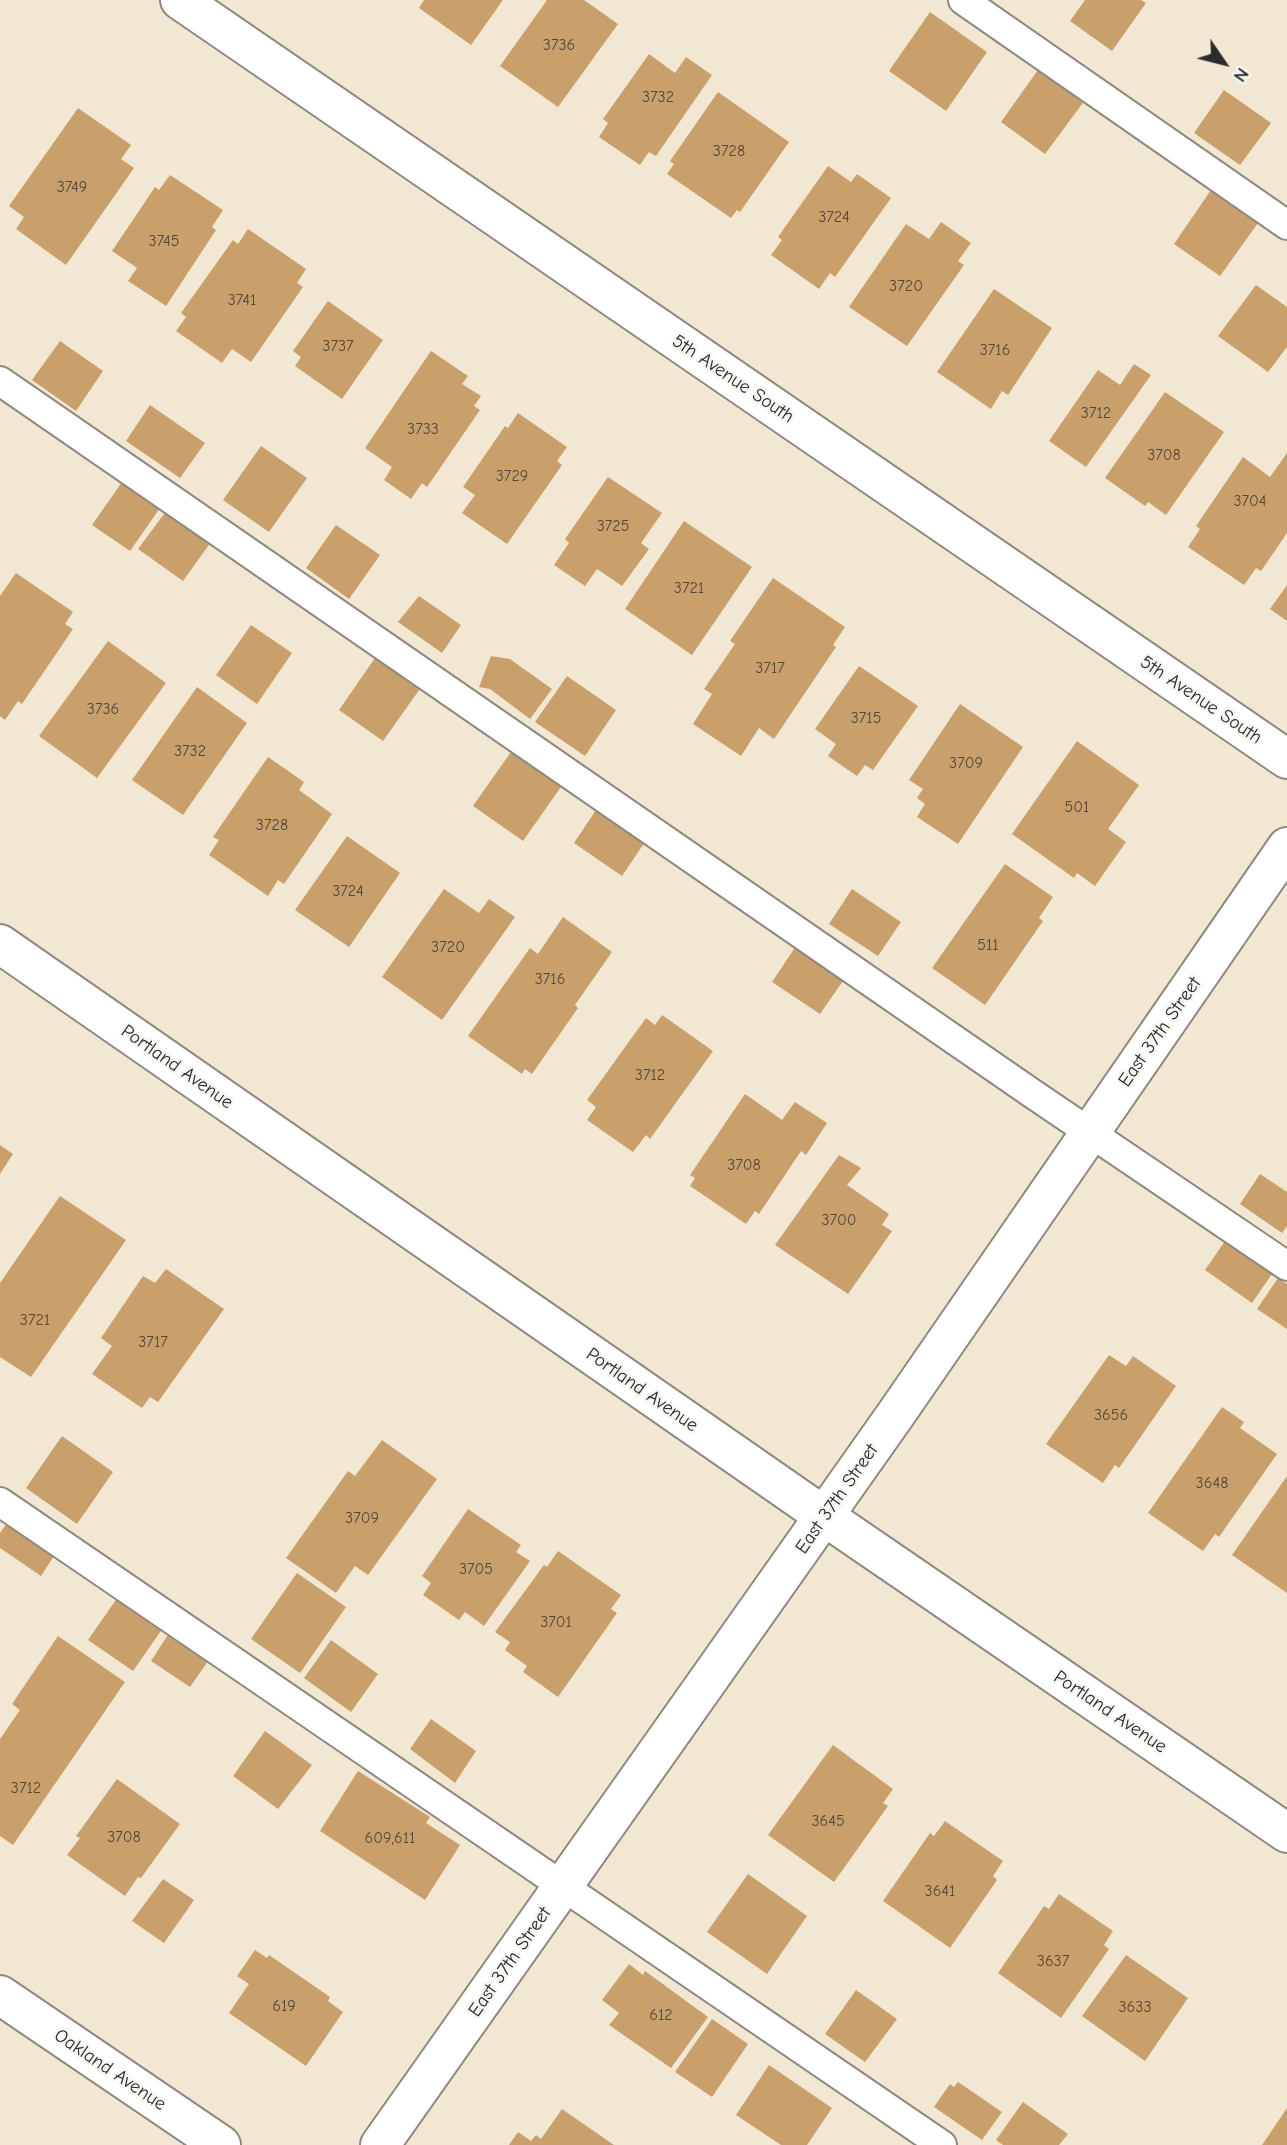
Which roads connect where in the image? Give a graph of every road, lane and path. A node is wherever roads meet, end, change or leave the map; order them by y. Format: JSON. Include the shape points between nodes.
{"nodes":[{"id":1,"x":180,"y":0,"type":"edge"},
{"id":2,"x":963,"y":0,"type":"edge"},
{"id":3,"x":1287,"y":225,"type":"edge"},
{"id":4,"x":0,"y":381,"type":"edge"},
{"id":5,"x":1287,"y":759,"type":"edge"},
{"id":6,"x":1287,"y":847,"type":"edge"},
{"id":7,"x":0,"y":944,"type":"edge"},
{"id":8,"x":1090,"y":1133,"type":"junction"},
{"id":9,"x":1287,"y":1266,"type":"edge"},
{"id":10,"x":0,"y":1502,"type":"edge"},
{"id":11,"x":824,"y":1516,"type":"junction"},
{"id":12,"x":1287,"y":1833,"type":"edge"},
{"id":13,"x":564,"y":1887,"type":"junction"},
{"id":14,"x":0,"y":1995,"type":"edge"},
{"id":15,"x":220,"y":2145,"type":"edge"},
{"id":16,"x":380,"y":2145,"type":"edge"},
{"id":17,"x":942,"y":2145,"type":"edge"}],
"edges":[{"from":1,"to":5,"type":"street","name":"5th Avenue South"},
{"from":2,"to":3,"type":"lane"},
{"from":4,"to":8,"type":"lane"},
{"from":6,"to":8,"type":"street","name":"East 37th Street"},
{"from":7,"to":11,"type":"street","name":"Portland Avenue"},
{"from":8,"to":9,"type":"lane"},
{"from":8,"to":11,"type":"street","name":"East 37th Street"},
{"from":10,"to":13,"type":"lane"},
{"from":11,"to":12,"type":"street","name":"Portland Avenue"},
{"from":11,"to":13,"type":"street","name":"East 37th Street"},
{"from":13,"to":16,"type":"street","name":"East 37th Street"},
{"from":13,"to":17,"type":"lane"},
{"from":14,"to":15,"type":"street","name":"Oakland Avenue"}]}
